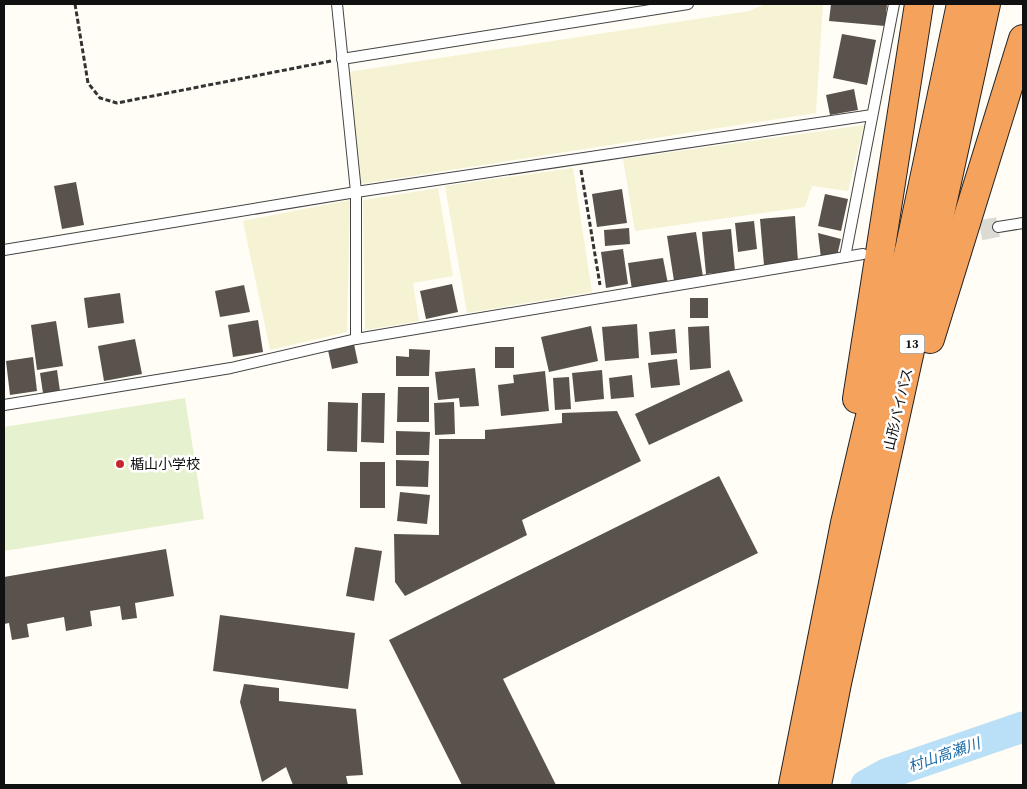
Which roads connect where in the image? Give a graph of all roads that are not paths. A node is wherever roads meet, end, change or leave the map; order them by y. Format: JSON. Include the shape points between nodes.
{"nodes":[{"id":1,"x":337,"y":4,"type":"edge"},
{"id":2,"x":688,"y":4,"type":"edge"},
{"id":3,"x":894,"y":4,"type":"edge"},
{"id":4,"x":920,"y":4,"type":"edge"},
{"id":5,"x":961,"y":4,"type":"edge"},
{"id":6,"x":986,"y":4,"type":"edge"},
{"id":7,"x":1023,"y":39,"type":"edge"},
{"id":8,"x":342,"y":59,"type":"junction"},
{"id":9,"x":872,"y":114,"type":"junction"},
{"id":10,"x":356,"y":192,"type":"junction"},
{"id":11,"x":1023,"y":223,"type":"edge"},
{"id":12,"x":998,"y":227,"type":"tunnel mouth"},
{"id":13,"x":4,"y":250,"type":"edge"},
{"id":14,"x":863,"y":254,"type":"dead end"},
{"id":15,"x":845,"y":257,"type":"junction"},
{"id":16,"x":356,"y":339,"type":"junction"},
{"id":17,"x":4,"y":404,"type":"edge"},
{"id":18,"x":845,"y":522,"type":"junction"},
{"id":19,"x":872,"y":524,"type":"junction"},
{"id":20,"x":826,"y":678,"type":"junction"},
{"id":21,"x":793,"y":785,"type":"edge"},
{"id":22,"x":817,"y":785,"type":"edge"}],
"edges":[{"from":1,"to":8,"type":"lane"},
{"from":2,"to":8,"type":"lane"},
{"from":3,"to":9,"type":"lane"},
{"from":4,"to":18,"type":"highway","via":[[855,411]]},
{"from":5,"to":18,"type":"highway","name":"山形バイパス","number":"13","via":[[910,246]]},
{"from":6,"to":19,"type":"highway","name":"山形バイパス","number":"13"},
{"from":7,"to":19,"type":"highway"},
{"from":8,"to":10,"type":"lane"},
{"from":9,"to":10,"type":"lane"},
{"from":9,"to":15,"type":"lane"},
{"from":10,"to":13,"type":"lane"},
{"from":10,"to":16,"type":"lane"},
{"from":11,"to":12,"type":"lane"},
{"from":14,"to":15,"type":"lane"},
{"from":15,"to":16,"type":"lane"},
{"from":16,"to":17,"type":"lane","via":[[231,368]]},
{"from":18,"to":20,"type":"highway","name":"山形バイパス","number":"13"},
{"from":19,"to":20,"type":"highway","name":"山形バイパス","number":"13"},
{"from":20,"to":21,"type":"highway","name":"山形バイパス","number":"13"},
{"from":20,"to":22,"type":"highway","name":"山形バイパス","number":"13"}]}
